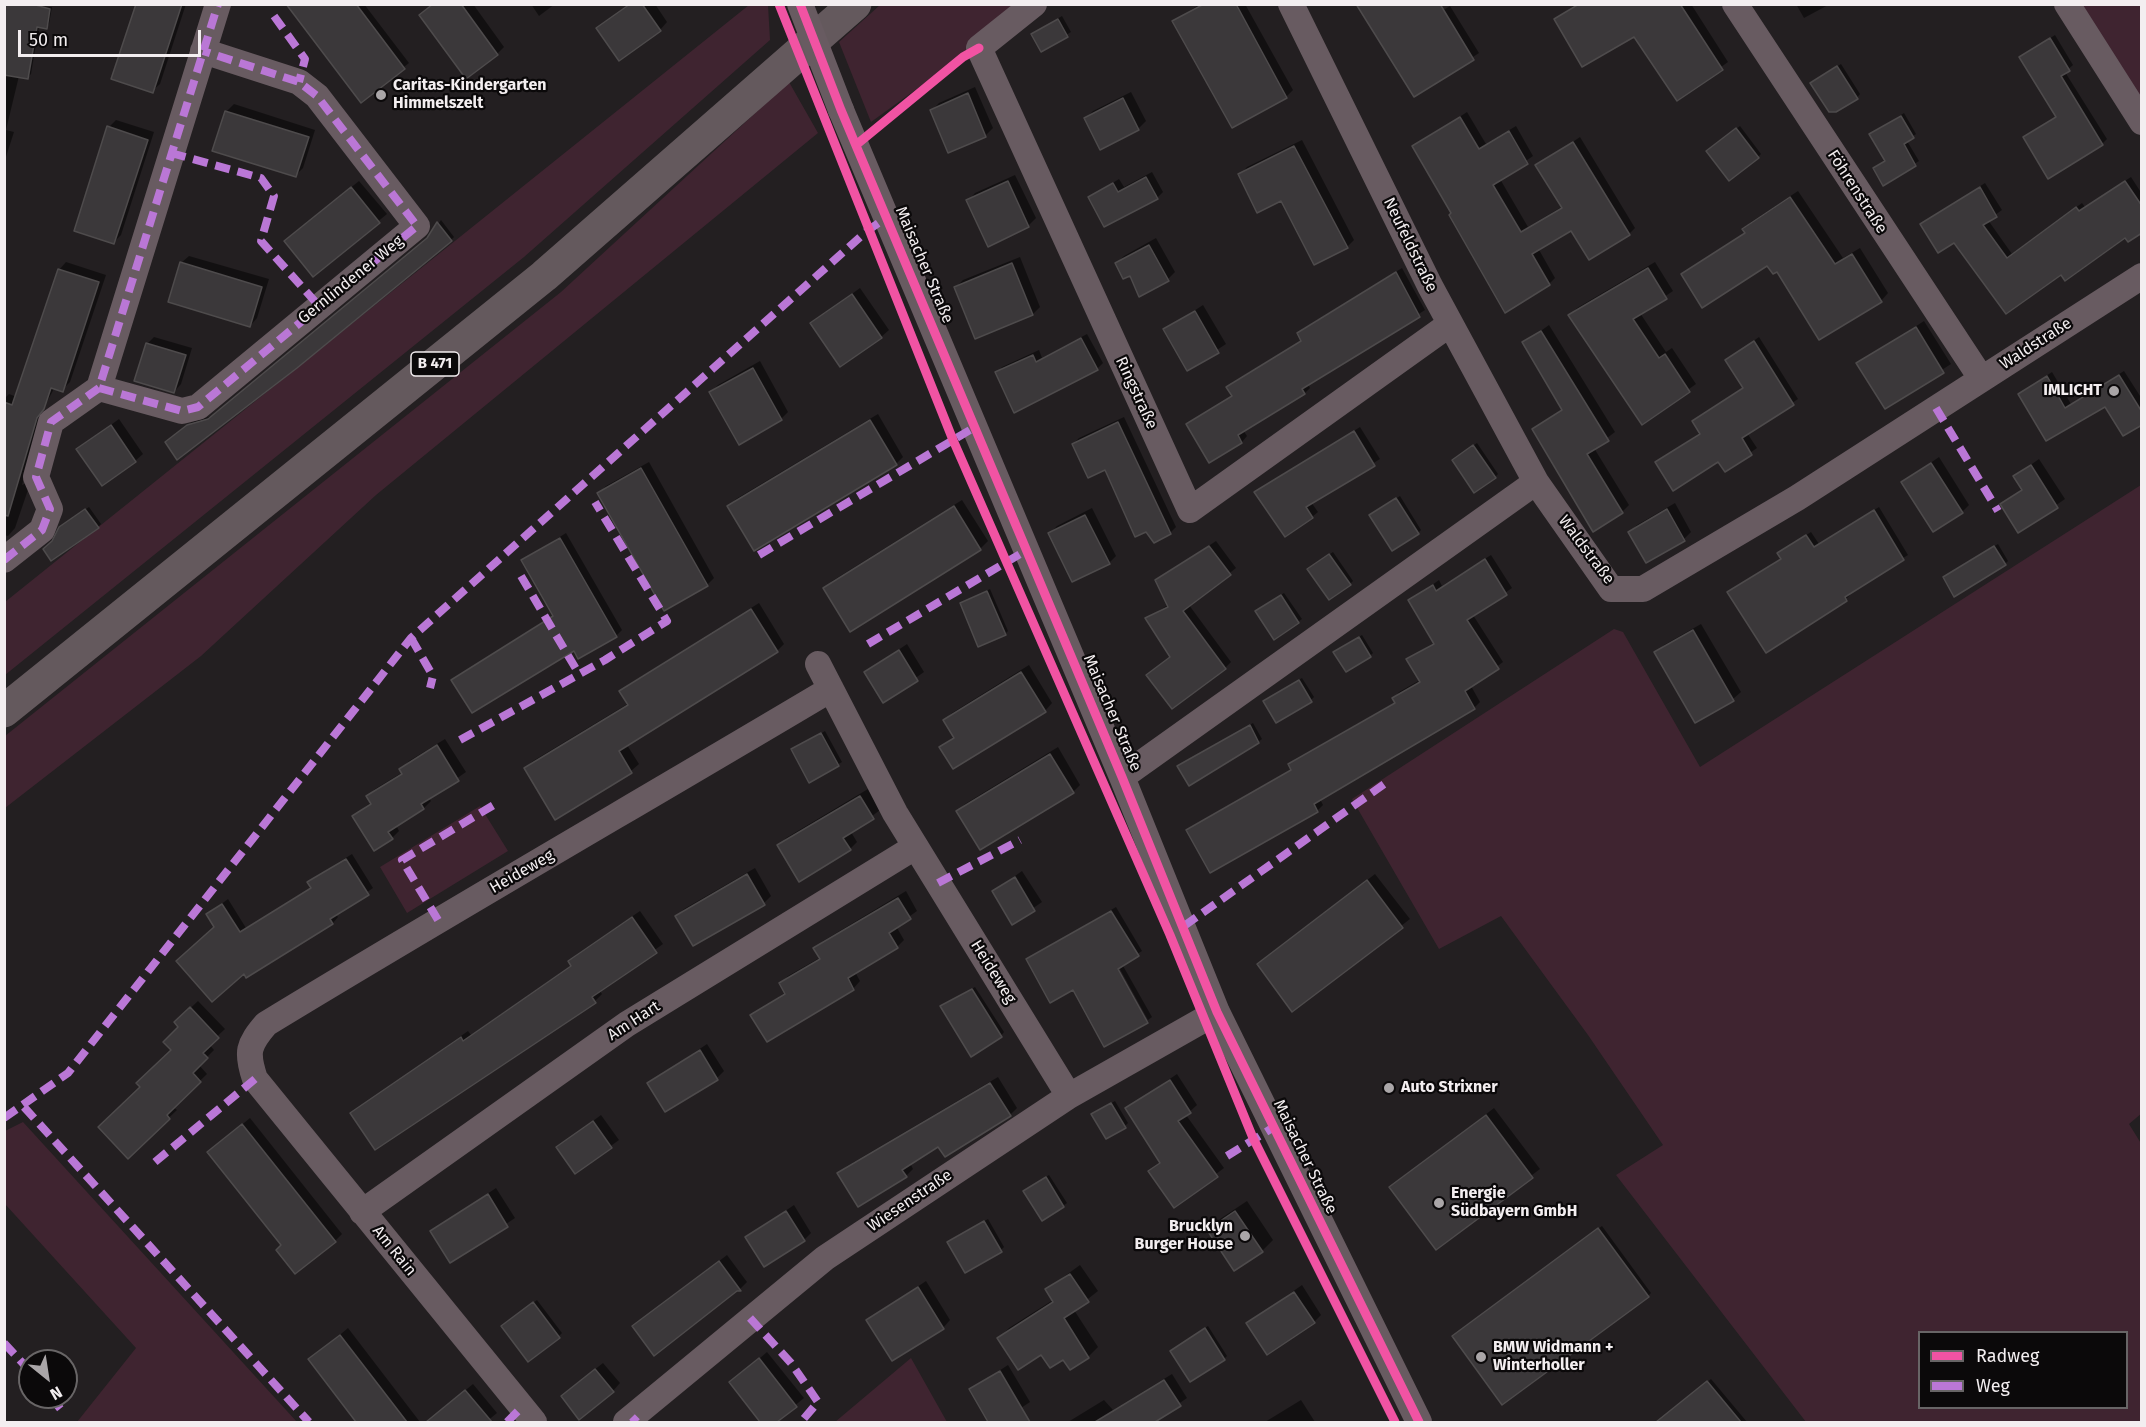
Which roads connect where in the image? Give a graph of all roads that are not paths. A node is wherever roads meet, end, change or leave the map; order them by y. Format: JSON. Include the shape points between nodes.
{"nodes":[{"id":1,"x":218,"y":4,"type":"edge"},
{"id":2,"x":800,"y":4,"type":"edge"},
{"id":3,"x":855,"y":4,"type":"edge"},
{"id":4,"x":1034,"y":4,"type":"edge"},
{"id":5,"x":1291,"y":4,"type":"edge"},
{"id":6,"x":1735,"y":4,"type":"edge"},
{"id":7,"x":2067,"y":4,"type":"edge"},
{"id":8,"x":203,"y":51,"type":"junction"},
{"id":9,"x":2142,"y":122,"type":"edge"},
{"id":10,"x":2142,"y":276,"type":"edge"},
{"id":11,"x":1450,"y":324,"type":"junction"},
{"id":12,"x":1981,"y":378,"type":"junction"},
{"id":13,"x":99,"y":388,"type":"junction"},
{"id":14,"x":1536,"y":482,"type":"junction"},
{"id":15,"x":4,"y":560,"type":"edge"},
{"id":16,"x":818,"y":664,"type":"dead end"},
{"id":17,"x":831,"y":689,"type":"junction"},
{"id":18,"x":4,"y":711,"type":"edge"},
{"id":19,"x":1122,"y":777,"type":"junction"},
{"id":20,"x":915,"y":846,"type":"junction"},
{"id":21,"x":1217,"y":1012,"type":"junction"},
{"id":22,"x":255,"y":1079,"type":"joint"},
{"id":23,"x":1069,"y":1096,"type":"junction"},
{"id":24,"x":363,"y":1212,"type":"junction"},
{"id":25,"x":534,"y":1422,"type":"edge"},
{"id":26,"x":626,"y":1422,"type":"edge"},
{"id":27,"x":1419,"y":1422,"type":"edge"}],
"edges":[{"from":1,"to":8,"type":"street"},
{"from":2,"to":19,"type":"street","name":"Maisacher Straße","bridge":true},
{"from":3,"to":18,"type":"highway","number":"B 471","via":[[544,276]]},
{"from":4,"to":11,"type":"street","name":"Ringstraße","via":[[979,48],[1190,510]]},
{"from":5,"to":11,"type":"street","name":"Neufeldstraße"},
{"from":6,"to":12,"type":"street","name":"Föhrenstraße"},
{"from":7,"to":9,"type":"street"},
{"from":8,"to":13,"type":"street"},
{"from":8,"to":13,"type":"street","name":"Gernlindener Weg","via":[[299,82],[317,96],[417,226],[198,407],[182,411]]},
{"from":10,"to":12,"type":"street","name":"Waldstraße"},
{"from":11,"to":14,"type":"street","name":"Neufeldstraße"},
{"from":12,"to":14,"type":"street","name":"Waldstraße","via":[[1797,498],[1643,589],[1611,589]]},
{"from":13,"to":15,"type":"street","via":[[51,422],[36,477],[50,509],[42,530]]},
{"from":14,"to":19,"type":"street"},
{"from":16,"to":17,"type":"street","name":"Heideweg"},
{"from":17,"to":20,"type":"street","name":"Heideweg"},
{"from":17,"to":22,"type":"street","name":"Heideweg","via":[[266,1024],[253,1039],[248,1058]]},
{"from":19,"to":21,"type":"street","name":"Maisacher Straße"},
{"from":20,"to":23,"type":"street","name":"Heideweg"},
{"from":20,"to":24,"type":"street","name":"Am Hart","via":[[627,1024]]},
{"from":21,"to":23,"type":"street","name":"Wiesenstraße"},
{"from":21,"to":27,"type":"street","name":"Maisacher Straße"},
{"from":22,"to":24,"type":"street","name":"Am Rain"},
{"from":23,"to":26,"type":"street","name":"Wiesenstraße","via":[[825,1258]]},
{"from":24,"to":25,"type":"street","name":"Am Rain"}]}
